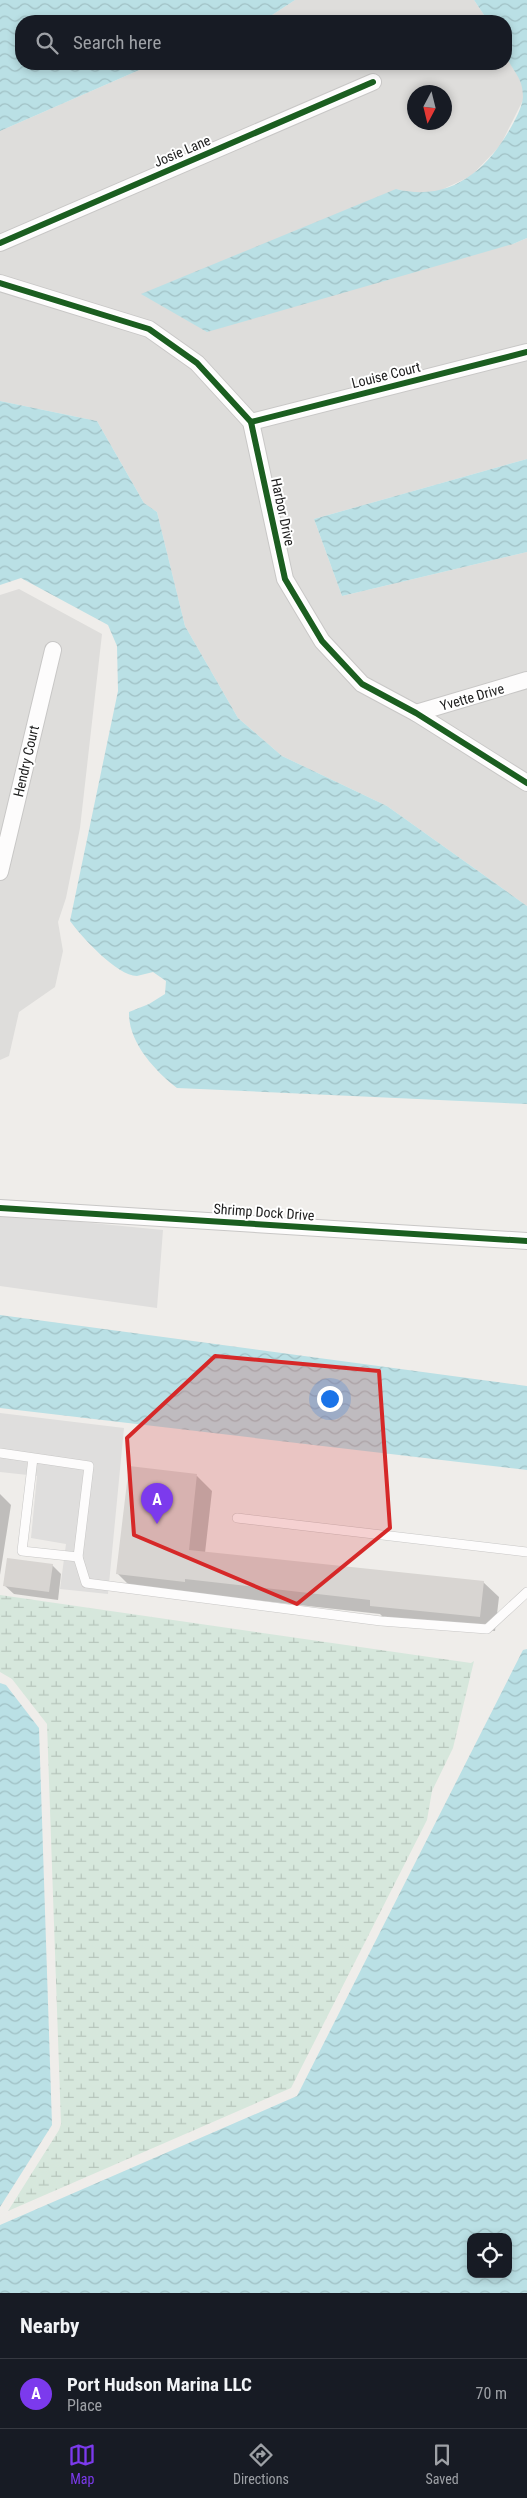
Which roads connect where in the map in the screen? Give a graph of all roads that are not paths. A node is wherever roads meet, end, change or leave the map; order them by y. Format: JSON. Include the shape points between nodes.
{"nodes":[{"id":1,"x":373,"y":82,"type":"dead end"},
{"id":2,"x":0,"y":242,"type":"edge"},
{"id":3,"x":0,"y":283,"type":"edge"},
{"id":4,"x":527,"y":352,"type":"edge"},
{"id":5,"x":251,"y":422,"type":"junction"},
{"id":6,"x":53,"y":650,"type":"dead end"},
{"id":7,"x":527,"y":680,"type":"edge"},
{"id":8,"x":416,"y":713,"type":"junction"},
{"id":9,"x":527,"y":783,"type":"edge"},
{"id":10,"x":0,"y":872,"type":"edge"},
{"id":11,"x":0,"y":1208,"type":"edge"},
{"id":12,"x":527,"y":1241,"type":"edge"},
{"id":13,"x":0,"y":1453,"type":"edge"},
{"id":14,"x":33,"y":1458,"type":"junction"},
{"id":15,"x":237,"y":1518,"type":"dead end"},
{"id":16,"x":527,"y":1552,"type":"edge"},
{"id":17,"x":78,"y":1557,"type":"junction"},
{"id":18,"x":527,"y":1592,"type":"edge"}],
"edges":[{"from":1,"to":2,"type":"street","name":"Josie Lane"},
{"from":3,"to":5,"type":"street","via":[[149,329],[197,363]]},
{"from":4,"to":5,"type":"street","name":"Louise Court"},
{"from":5,"to":8,"type":"street","name":"Harbor Drive","via":[[284,579],[322,641],[362,684]]},
{"from":6,"to":10,"type":"street","name":"Hendry Court"},
{"from":7,"to":8,"type":"street","name":"Yvette Drive"},
{"from":8,"to":9,"type":"street","name":"Harbor Drive"},
{"from":11,"to":12,"type":"street","name":"Shrimp Dock Drive"},
{"from":13,"to":14,"type":"lane"},
{"from":14,"to":17,"type":"lane","via":[[89,1466]]},
{"from":14,"to":17,"type":"lane","via":[[22,1551]]},
{"from":15,"to":16,"type":"lane"},
{"from":17,"to":18,"type":"lane","via":[[86,1583],[400,1622],[487,1629]]}]}
